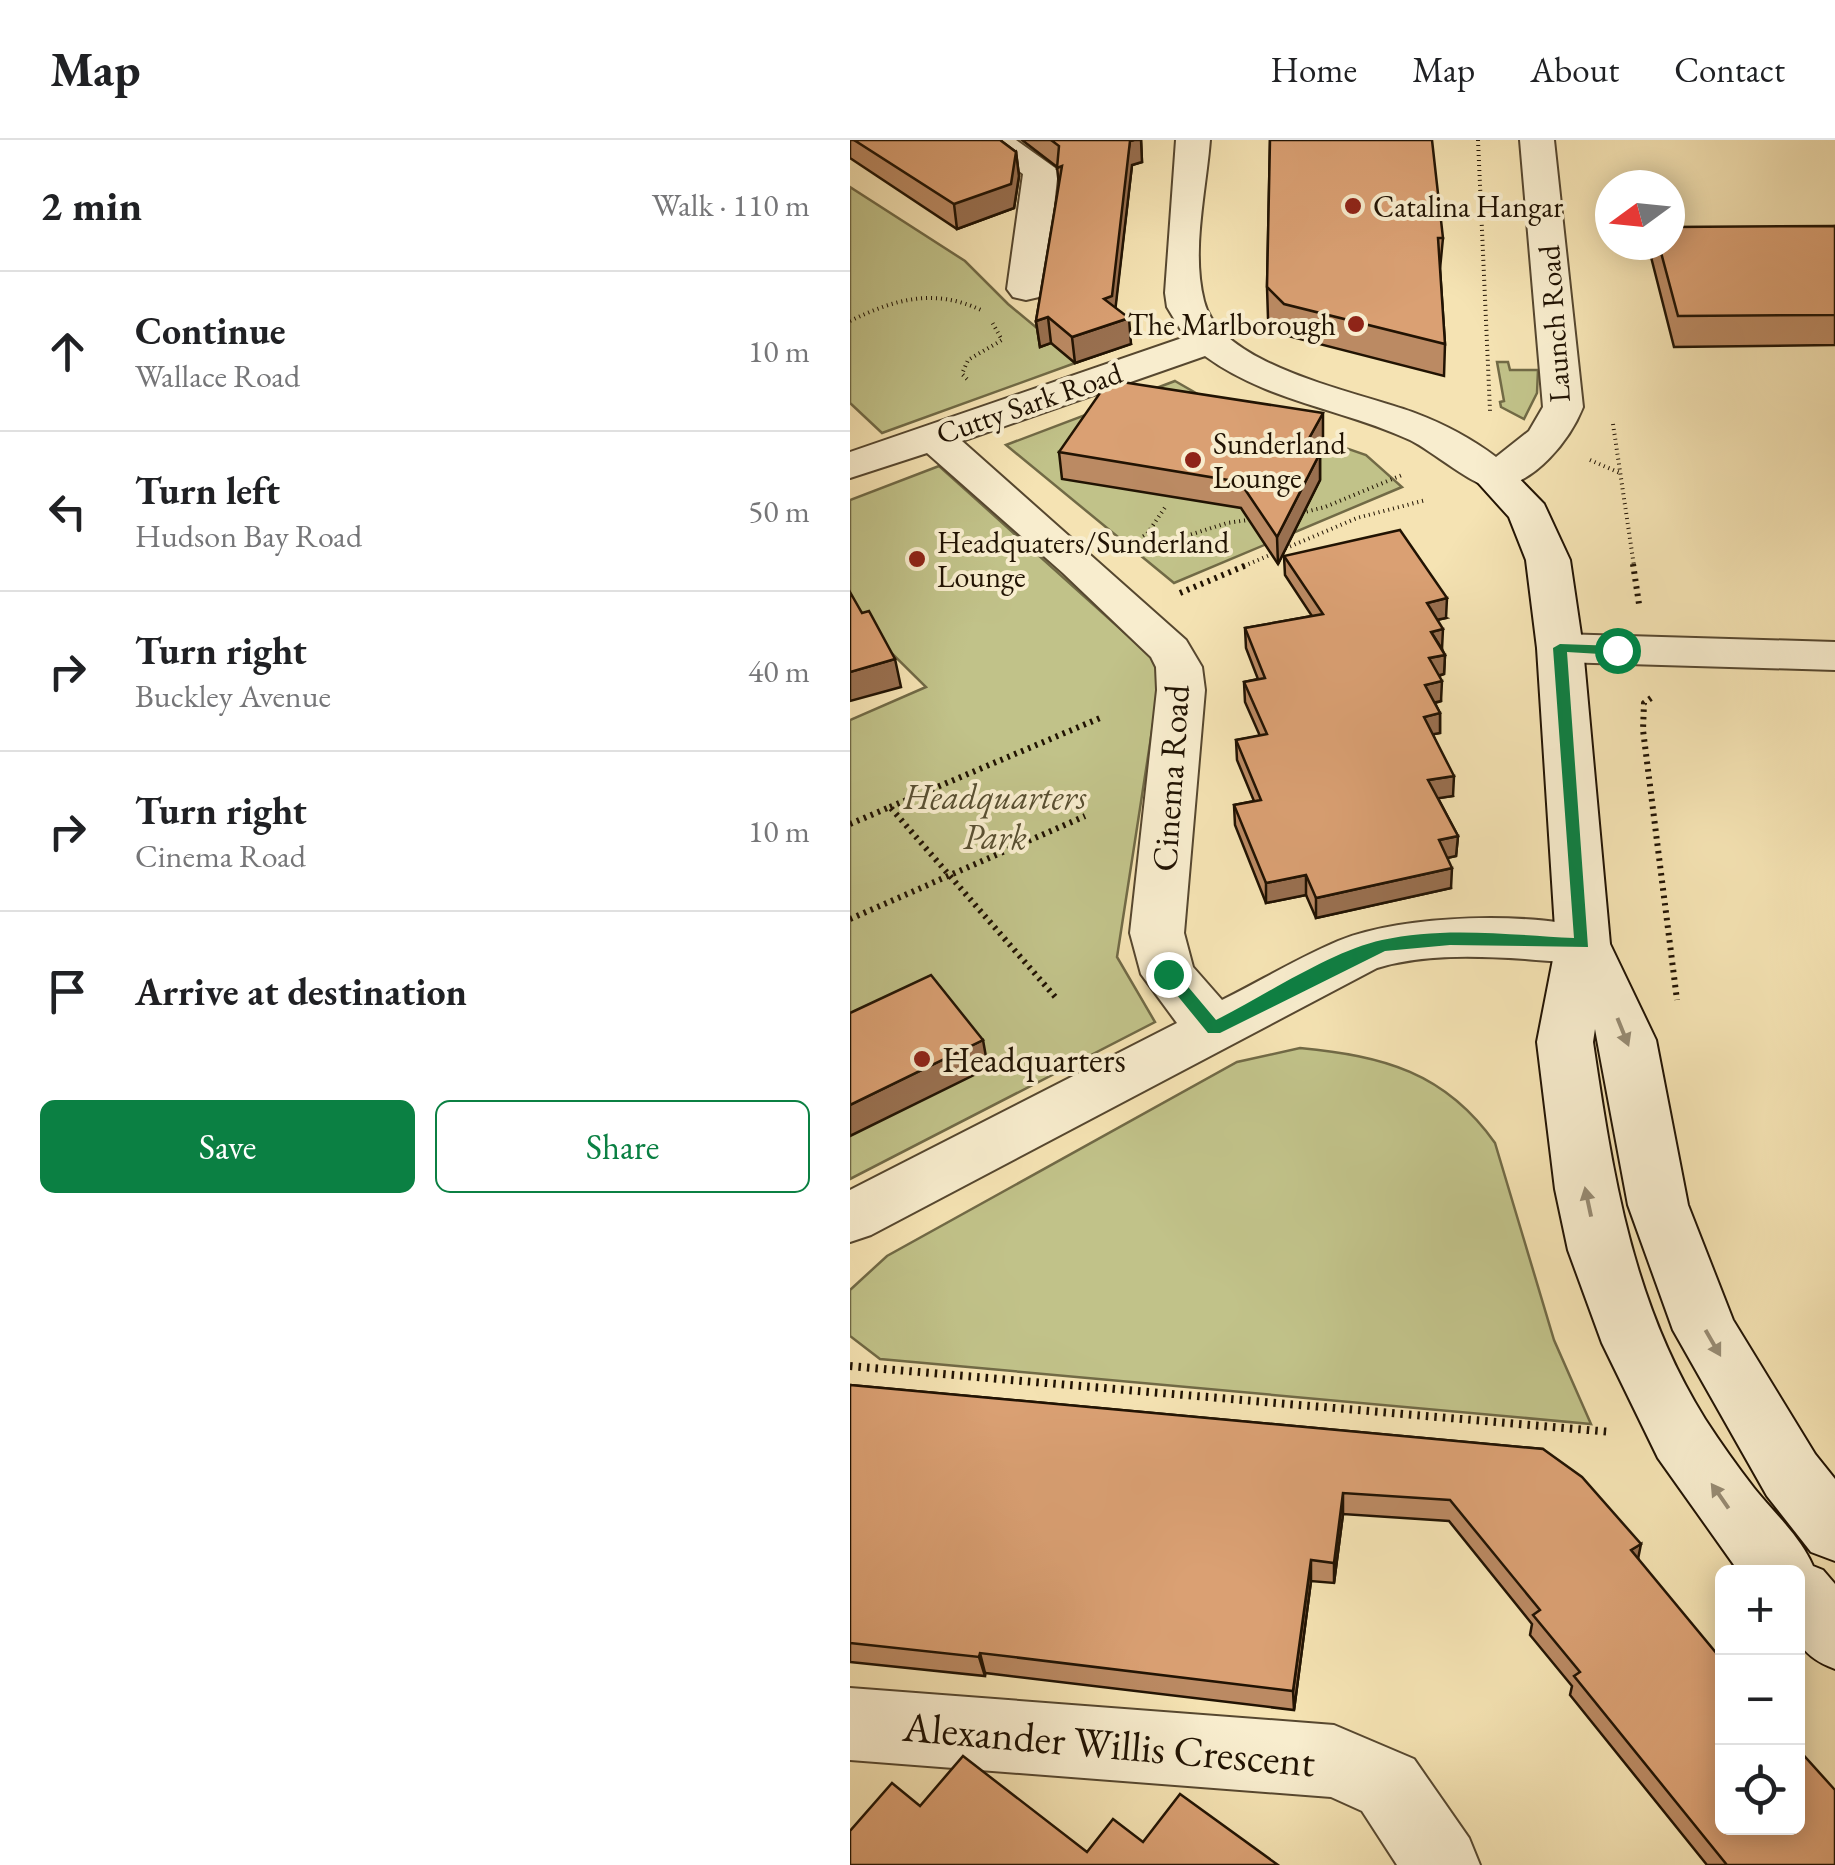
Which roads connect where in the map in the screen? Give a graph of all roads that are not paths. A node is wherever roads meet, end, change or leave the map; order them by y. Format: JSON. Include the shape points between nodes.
{"nodes":[{"id":1,"x":993,"y":140,"type":"edge"},
{"id":2,"x":1193,"y":140,"type":"edge"},
{"id":3,"x":1537,"y":140,"type":"edge"},
{"id":4,"x":1026,"y":289,"type":"dead end"},
{"id":5,"x":1208,"y":342,"type":"junction"},
{"id":6,"x":932,"y":436,"type":"junction"},
{"id":7,"x":850,"y":466,"type":"edge"},
{"id":8,"x":1493,"y":476,"type":"junction"},
{"id":9,"x":1560,"y":648,"type":"junction"},
{"id":10,"x":1835,"y":656,"type":"edge"},
{"id":11,"x":1582,"y":944,"type":"junction"},
{"id":12,"x":1214,"y":1029,"type":"junction"},
{"id":13,"x":850,"y":1218,"type":"edge"},
{"id":14,"x":1835,"y":1530,"type":"edge"},
{"id":15,"x":1775,"y":1565,"type":"edge"},
{"id":16,"x":1805,"y":1602,"type":"edge"},
{"id":17,"x":1835,"y":1636,"type":"edge"},
{"id":18,"x":850,"y":1724,"type":"edge"},
{"id":19,"x":1442,"y":1865,"type":"edge"}],
"edges":[{"from":1,"to":4,"type":"street","via":[[1041,170]]},
{"from":2,"to":5,"type":"street","via":[[1185,305]]},
{"from":3,"to":8,"type":"street","name":"Launch Road","via":[[1564,408],[1545,441]]},
{"from":5,"to":6,"type":"street","name":"Cutty Sark Road"},
{"from":5,"to":8,"type":"street","via":[[1254,369],[1440,439]]},
{"from":6,"to":7,"type":"street","name":"Cutty Sark Road"},
{"from":6,"to":12,"type":"street","name":"Cinema Road","via":[[1170,650],[1181,690],[1157,932],[1168,974]]},
{"from":8,"to":9,"type":"street","via":[[1528,513],[1544,544]]},
{"from":9,"to":10,"type":"street"},
{"from":9,"to":11,"type":"street"},
{"from":11,"to":12,"type":"street","via":[[1450,939],[1384,945]]},
{"from":11,"to":14,"type":"street","one_way":true,"via":[[1628,1040],[1658,1205],[1705,1330],[1791,1475]]},
{"from":15,"to":11,"type":"street","one_way":true,"via":[[1681,1438],[1634,1343],[1599,1250],[1565,1042]]},
{"from":12,"to":13,"type":"street"},
{"from":16,"to":17,"type":"street"},
{"from":18,"to":19,"type":"street","name":"Alexander Willis Crescent","via":[[1334,1761],[1388,1786]]}]}
